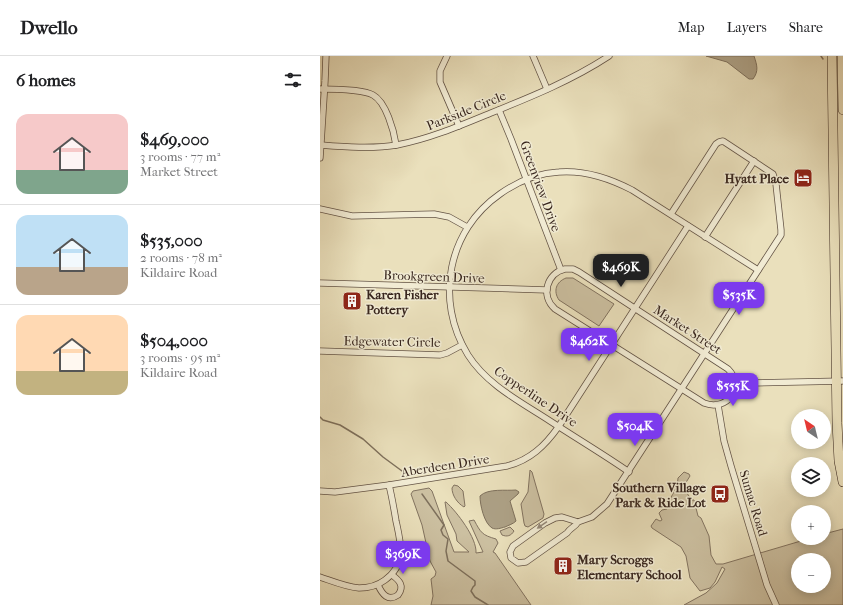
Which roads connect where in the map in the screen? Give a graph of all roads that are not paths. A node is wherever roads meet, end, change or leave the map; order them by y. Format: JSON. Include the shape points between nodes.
{"nodes":[{"id":1,"x":326,"y":56,"type":"edge"},
{"id":2,"x":447,"y":56,"type":"edge"},
{"id":3,"x":533,"y":56,"type":"edge"},
{"id":4,"x":609,"y":56,"type":"edge"},
{"id":5,"x":832,"y":56,"type":"edge"},
{"id":6,"x":842,"y":56,"type":"edge"},
{"id":7,"x":600,"y":59,"type":"edge"},
{"id":8,"x":322,"y":89,"type":"edge"},
{"id":9,"x":547,"y":89,"type":"junction"},
{"id":10,"x":499,"y":110,"type":"junction"},
{"id":11,"x":843,"y":110,"type":"edge"},
{"id":12,"x":459,"y":126,"type":"junction"},
{"id":13,"x":321,"y":145,"type":"edge"},
{"id":14,"x":396,"y":145,"type":"junction"},
{"id":15,"x":320,"y":158,"type":"edge"},
{"id":16,"x":754,"y":161,"type":"junction"},
{"id":17,"x":527,"y":179,"type":"junction"},
{"id":18,"x":320,"y":208,"type":"edge"},
{"id":19,"x":671,"y":214,"type":"junction"},
{"id":20,"x":688,"y":226,"type":"junction"},
{"id":21,"x":467,"y":227,"type":"junction"},
{"id":22,"x":705,"y":236,"type":"junction"},
{"id":23,"x":561,"y":270,"type":"junction"},
{"id":24,"x":758,"y":270,"type":"junction"},
{"id":25,"x":320,"y":283,"type":"edge"},
{"id":26,"x":450,"y":287,"type":"junction"},
{"id":27,"x":546,"y":290,"type":"junction"},
{"id":28,"x":636,"y":308,"type":"junction"},
{"id":29,"x":611,"y":344,"type":"junction"},
{"id":30,"x":462,"y":345,"type":"junction"},
{"id":31,"x":320,"y":351,"type":"edge"},
{"id":32,"x":705,"y":353,"type":"junction"},
{"id":33,"x":734,"y":376,"type":"junction"},
{"id":34,"x":840,"y":381,"type":"edge"},
{"id":35,"x":750,"y":383,"type":"junction"},
{"id":36,"x":682,"y":388,"type":"junction"},
{"id":37,"x":733,"y":392,"type":"junction"},
{"id":38,"x":718,"y":405,"type":"junction"},
{"id":39,"x":559,"y":426,"type":"junction"},
{"id":40,"x":629,"y":472,"type":"junction"},
{"id":41,"x":843,"y":482,"type":"edge"},
{"id":42,"x":389,"y":485,"type":"junction"},
{"id":43,"x":320,"y":490,"type":"edge"},
{"id":44,"x":578,"y":522,"type":"junction"},
{"id":45,"x":392,"y":574,"type":"junction"},
{"id":46,"x":320,"y":577,"type":"edge"},
{"id":47,"x":378,"y":585,"type":"junction"},
{"id":48,"x":776,"y":605,"type":"edge"}],
"edges":[{"from":1,"to":8,"type":"street"},
{"from":2,"to":12,"type":"street","via":[[440,71],[440,82]]},
{"from":3,"to":9,"type":"street"},
{"from":4,"to":7,"type":"street","name":"Parkside Circle"},
{"from":5,"to":34,"type":"highway"},
{"from":6,"to":11,"type":"highway"},
{"from":7,"to":9,"type":"street","name":"Parkside Circle","via":[[570,79]]},
{"from":8,"to":13,"type":"street"},
{"from":8,"to":14,"type":"street","via":[[365,91],[374,95],[382,105]]},
{"from":9,"to":10,"type":"street","name":"Parkside Circle"},
{"from":10,"to":12,"type":"street","name":"Parkside Circle"},
{"from":10,"to":17,"type":"street","name":"Greenview Drive"},
{"from":12,"to":14,"type":"street","name":"Parkside Circle","via":[[430,137]]},
{"from":13,"to":14,"type":"street","name":"Parkside Circle"},
{"from":13,"to":15,"type":"street"},
{"from":16,"to":19,"type":"street","via":[[725,142],[718,142]]},
{"from":16,"to":22,"type":"street"},
{"from":16,"to":24,"type":"street","via":[[774,176],[781,230],[781,235]]},
{"from":17,"to":19,"type":"street","name":"Copperline Drive","via":[[560,172],[587,173],[619,183]]},
{"from":17,"to":21,"type":"street","name":"Copperline Drive","via":[[509,187],[491,200]]},
{"from":17,"to":23,"type":"street","name":"Greenview Drive"},
{"from":18,"to":21,"type":"street","via":[[352,216],[434,214],[449,217]]},
{"from":19,"to":20,"type":"street","name":"Copperline Drive"},
{"from":20,"to":22,"type":"street","name":"Copperline Drive"},
{"from":20,"to":28,"type":"street","name":"Aberdeen Drive"},
{"from":21,"to":26,"type":"street","name":"Copperline Drive","via":[[453,260]]},
{"from":22,"to":24,"type":"street","name":"Copperline Drive"},
{"from":23,"to":27,"type":"street","via":[[554,274]]},
{"from":23,"to":28,"type":"street","name":"Market Street","via":[[573,269],[579,272]]},
{"from":24,"to":32,"type":"street"},
{"from":25,"to":26,"type":"street","name":"Brookgreen Drive"},
{"from":26,"to":27,"type":"street","name":"Brookgreen Drive"},
{"from":26,"to":30,"type":"street","name":"Copperline Drive","via":[[452,318]]},
{"from":27,"to":29,"type":"street","via":[[550,304],[555,309]]},
{"from":28,"to":29,"type":"street","name":"Aberdeen Drive"},
{"from":28,"to":32,"type":"street","name":"Market Street"},
{"from":29,"to":36,"type":"street"},
{"from":29,"to":39,"type":"street","name":"Aberdeen Drive"},
{"from":30,"to":31,"type":"street","name":"Edgewater Circle","via":[[440,355]]},
{"from":30,"to":39,"type":"street","name":"Copperline Drive","via":[[487,378]]},
{"from":32,"to":33,"type":"street","name":"Market Street"},
{"from":32,"to":36,"type":"street"},
{"from":33,"to":35,"type":"street","name":"Market Street"},
{"from":33,"to":37,"type":"street","via":[[736,384]]},
{"from":34,"to":35,"type":"street","name":"Market Street"},
{"from":34,"to":41,"type":"highway","via":[[838,443]]},
{"from":35,"to":37,"type":"street","name":"Market Street"},
{"from":36,"to":38,"type":"street","via":[[704,403]]},
{"from":36,"to":40,"type":"street"},
{"from":37,"to":38,"type":"street","name":"Market Street","via":[[726,401]]},
{"from":38,"to":48,"type":"street","name":"Sumac Road","via":[[724,441],[767,585]]},
{"from":39,"to":40,"type":"street","name":"Copperline Drive"},
{"from":39,"to":42,"type":"street","name":"Aberdeen Drive","via":[[540,449],[528,458],[513,464]]},
{"from":40,"to":44,"type":"street","via":[[603,508],[592,517]]},
{"from":42,"to":43,"type":"street","name":"Aberdeen Drive","via":[[335,492]]},
{"from":42,"to":45,"type":"street","via":[[402,546],[400,558]]},
{"from":44,"to":44,"type":"street","one_way":true,"via":[[562,517],[550,520],[512,546],[511,558],[518,563],[526,562],[567,533]]},
{"from":45,"to":47,"type":"street"},
{"from":45,"to":47,"type":"street","via":[[400,583],[398,595],[392,598],[385,596]]},
{"from":46,"to":47,"type":"street","via":[[357,588]]}]}
